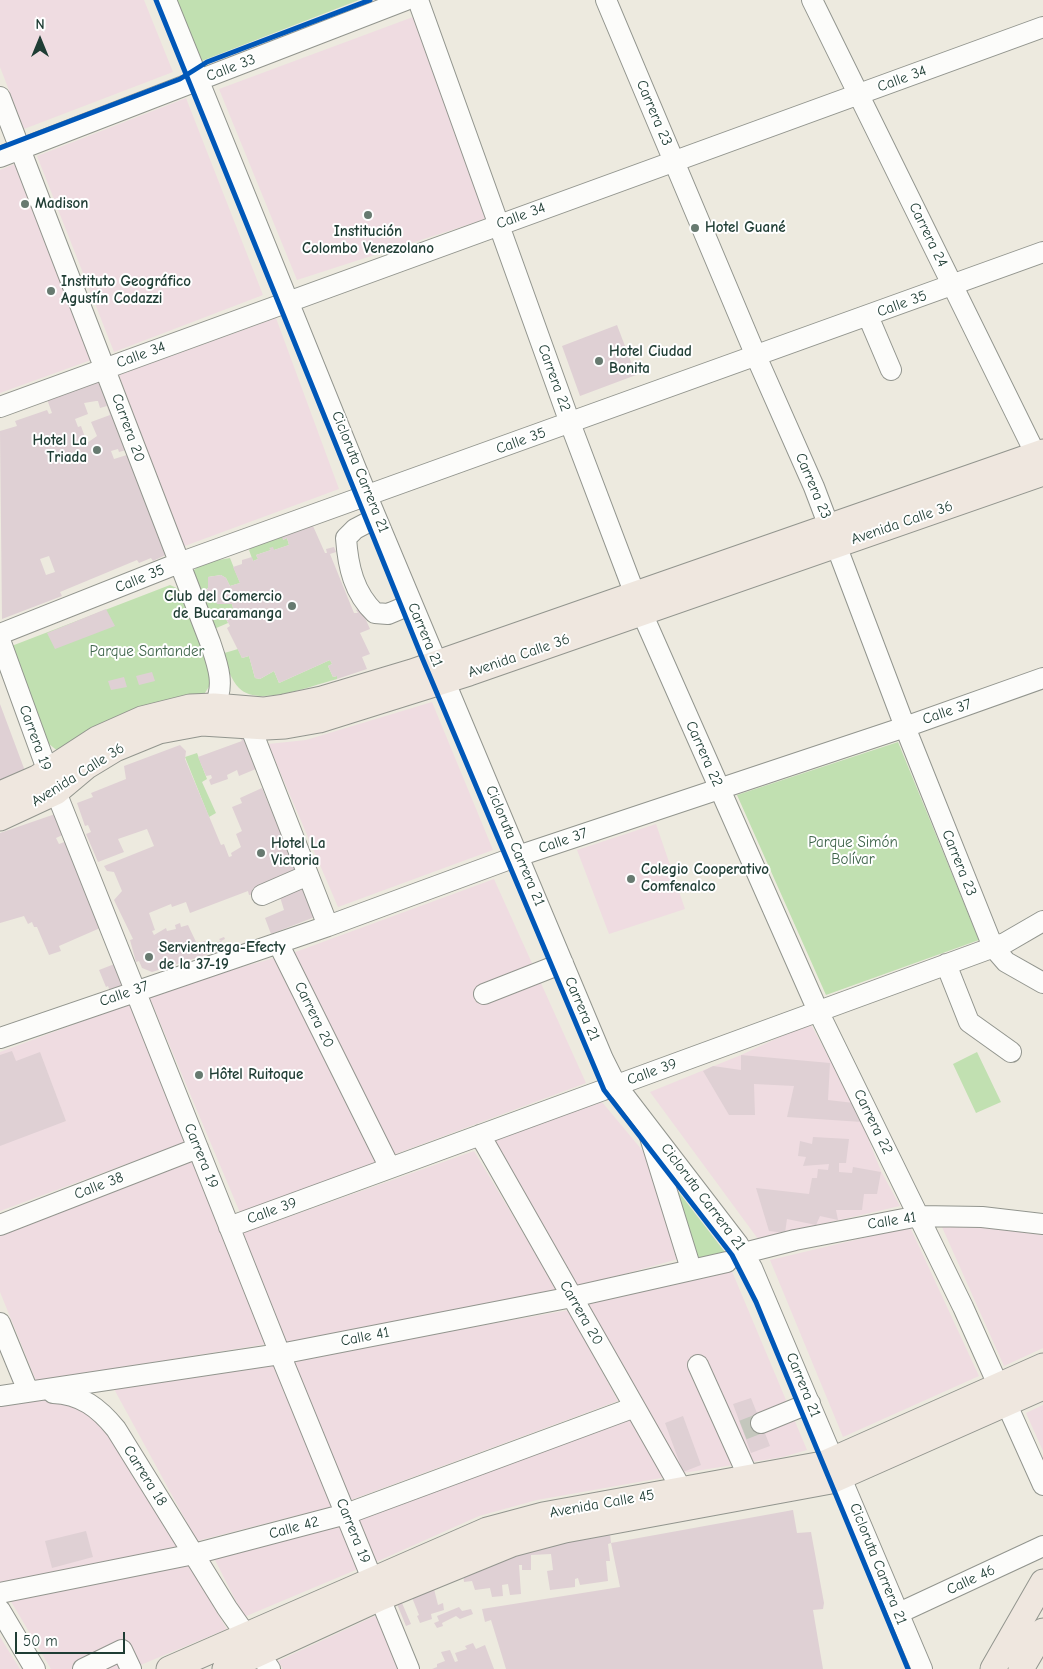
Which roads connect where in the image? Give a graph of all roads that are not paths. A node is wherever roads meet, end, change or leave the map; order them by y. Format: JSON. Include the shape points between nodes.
{"nodes":[{"id":1,"x":166,"y":0,"type":"edge"},
{"id":2,"x":406,"y":0,"type":"edge"},
{"id":3,"x":418,"y":0,"type":"edge"},
{"id":4,"x":606,"y":0,"type":"edge"},
{"id":5,"x":812,"y":0,"type":"edge"},
{"id":6,"x":1043,"y":27,"type":"edge"},
{"id":7,"x":198,"y":80,"type":"junction"},
{"id":8,"x":859,"y":95,"type":"junction"},
{"id":9,"x":0,"y":97,"type":"edge"},
{"id":10,"x":20,"y":149,"type":"junction"},
{"id":11,"x":0,"y":157,"type":"edge"},
{"id":12,"x":674,"y":162,"type":"junction"},
{"id":13,"x":500,"y":224,"type":"junction"},
{"id":14,"x":1043,"y":252,"type":"edge"},
{"id":15,"x":952,"y":285,"type":"junction"},
{"id":16,"x":288,"y":302,"type":"junction"},
{"id":17,"x":868,"y":316,"type":"junction"},
{"id":18,"x":756,"y":356,"type":"junction"},
{"id":19,"x":106,"y":368,"type":"junction"},
{"id":20,"x":891,"y":370,"type":"dead end"},
{"id":21,"x":0,"y":407,"type":"edge"},
{"id":22,"x":570,"y":423,"type":"junction"},
{"id":23,"x":1041,"y":462,"type":"edge"},
{"id":24,"x":367,"y":496,"type":"junction"},
{"id":25,"x":376,"y":518,"type":"junction"},
{"id":26,"x":834,"y":536,"type":"junction"},
{"id":27,"x":179,"y":563,"type":"junction"},
{"id":28,"x":412,"y":604,"type":"junction"},
{"id":29,"x":639,"y":604,"type":"junction"},
{"id":30,"x":0,"y":634,"type":"edge"},
{"id":31,"x":0,"y":640,"type":"edge"},
{"id":32,"x":441,"y":673,"type":"junction"},
{"id":33,"x":1043,"y":678,"type":"edge"},
{"id":34,"x":214,"y":706,"type":"junction"},
{"id":35,"x":250,"y":726,"type":"junction"},
{"id":36,"x":905,"y":727,"type":"junction"},
{"id":37,"x":52,"y":782,"type":"junction"},
{"id":38,"x":719,"y":788,"type":"junction"},
{"id":39,"x":0,"y":794,"type":"edge"},
{"id":40,"x":0,"y":818,"type":"edge"},
{"id":41,"x":518,"y":856,"type":"junction"},
{"id":42,"x":308,"y":875,"type":"junction"},
{"id":43,"x":262,"y":895,"type":"dead end"},
{"id":44,"x":1043,"y":921,"type":"edge"},
{"id":45,"x":328,"y":926,"type":"junction"},
{"id":46,"x":278,"y":943,"type":"junction"},
{"id":47,"x":993,"y":947,"type":"junction"},
{"id":48,"x":562,"y":963,"type":"junction"},
{"id":49,"x":946,"y":964,"type":"junction"},
{"id":50,"x":1043,"y":984,"type":"edge"},
{"id":51,"x":135,"y":990,"type":"junction"},
{"id":52,"x":484,"y":994,"type":"dead end"},
{"id":53,"x":818,"y":1011,"type":"junction"},
{"id":54,"x":0,"y":1038,"type":"edge"},
{"id":55,"x":1011,"y":1052,"type":"dead end"},
{"id":56,"x":616,"y":1085,"type":"junction"},
{"id":57,"x":644,"y":1122,"type":"junction"},
{"id":58,"x":480,"y":1135,"type":"junction"},
{"id":59,"x":198,"y":1148,"type":"junction"},
{"id":60,"x":390,"y":1168,"type":"junction"},
{"id":61,"x":919,"y":1216,"type":"junction"},
{"id":62,"x":1043,"y":1224,"type":"edge"},
{"id":63,"x":0,"y":1225,"type":"edge"},
{"id":64,"x":229,"y":1227,"type":"junction"},
{"id":65,"x":736,"y":1258,"type":"junction"},
{"id":66,"x":691,"y":1269,"type":"junction"},
{"id":67,"x":572,"y":1297,"type":"junction"},
{"id":68,"x":0,"y":1323,"type":"edge"},
{"id":69,"x":280,"y":1354,"type":"junction"},
{"id":70,"x":698,"y":1365,"type":"dead end"},
{"id":71,"x":1043,"y":1366,"type":"edge"},
{"id":72,"x":1043,"y":1387,"type":"edge"},
{"id":73,"x":28,"y":1391,"type":"junction"},
{"id":74,"x":1002,"y":1395,"type":"junction"},
{"id":75,"x":0,"y":1396,"type":"edge"},
{"id":76,"x":810,"y":1403,"type":"junction"},
{"id":77,"x":634,"y":1406,"type":"junction"},
{"id":78,"x":744,"y":1430,"type":"junction"},
{"id":79,"x":837,"y":1469,"type":"junction"},
{"id":80,"x":748,"y":1478,"type":"junction"},
{"id":81,"x":1043,"y":1485,"type":"edge"},
{"id":82,"x":682,"y":1490,"type":"junction"},
{"id":83,"x":346,"y":1514,"type":"junction"},
{"id":84,"x":1043,"y":1546,"type":"edge"},
{"id":85,"x":194,"y":1554,"type":"junction"},
{"id":86,"x":1043,"y":1582,"type":"edge"},
{"id":87,"x":376,"y":1589,"type":"junction"},
{"id":88,"x":0,"y":1593,"type":"edge"},
{"id":89,"x":0,"y":1610,"type":"edge"},
{"id":90,"x":899,"y":1613,"type":"junction"},
{"id":91,"x":1043,"y":1631,"type":"edge"},
{"id":92,"x":258,"y":1652,"type":"edge"},
{"id":93,"x":917,"y":1666,"type":"edge"},
{"id":94,"x":35,"y":1669,"type":"edge"},
{"id":95,"x":83,"y":1669,"type":"edge"},
{"id":96,"x":131,"y":1669,"type":"edge"},
{"id":97,"x":169,"y":1669,"type":"edge"},
{"id":98,"x":225,"y":1669,"type":"edge"},
{"id":99,"x":409,"y":1669,"type":"edge"},
{"id":100,"x":993,"y":1669,"type":"edge"},
{"id":101,"x":1021,"y":1669,"type":"edge"}],
"edges":[{"from":1,"to":7,"type":"street","name":"Carrera 21"},
{"from":2,"to":7,"type":"street","name":"Calle 33"},
{"from":3,"to":13,"type":"street","name":"Carrera 22"},
{"from":4,"to":12,"type":"street","name":"Carrera 23"},
{"from":5,"to":8,"type":"street","name":"Carrera 24"},
{"from":6,"to":8,"type":"street","name":"Calle 34"},
{"from":7,"to":10,"type":"street","name":"Calle 33"},
{"from":7,"to":16,"type":"street","name":"Carrera 21"},
{"from":8,"to":12,"type":"street","name":"Calle 34"},
{"from":8,"to":15,"type":"street","name":"Carrera 24"},
{"from":9,"to":10,"type":"street","name":"Carrera 20"},
{"from":10,"to":11,"type":"street","name":"Calle 33"},
{"from":10,"to":19,"type":"street","name":"Carrera 20"},
{"from":12,"to":13,"type":"street","name":"Calle 34"},
{"from":12,"to":18,"type":"street","name":"Carrera 23"},
{"from":13,"to":16,"type":"street","name":"Calle 34"},
{"from":13,"to":22,"type":"street","name":"Carrera 22"},
{"from":14,"to":15,"type":"street","name":"Calle 35"},
{"from":15,"to":17,"type":"street","name":"Calle 35"},
{"from":15,"to":23,"type":"street","name":"Carrera 24"},
{"from":16,"to":19,"type":"street","name":"Calle 34"},
{"from":16,"to":24,"type":"street","name":"Carrera 21"},
{"from":17,"to":18,"type":"street","name":"Calle 35"},
{"from":17,"to":20,"type":"street"},
{"from":18,"to":22,"type":"street","name":"Calle 35"},
{"from":18,"to":26,"type":"street","name":"Carrera 23"},
{"from":19,"to":21,"type":"street","name":"Calle 34"},
{"from":19,"to":27,"type":"street","name":"Carrera 20"},
{"from":22,"to":24,"type":"street","name":"Calle 35"},
{"from":22,"to":29,"type":"street","name":"Carrera 22"},
{"from":23,"to":26,"type":"main road","name":"Avenida Calle 36"},
{"from":24,"to":25,"type":"street","name":"Carrera 21"},
{"from":24,"to":27,"type":"street","name":"Calle 35"},
{"from":25,"to":28,"type":"street","name":"Carrera 21"},
{"from":25,"to":28,"type":"street","via":[[346,538],[351,575],[363,602],[375,613],[388,614]]},
{"from":26,"to":29,"type":"main road","name":"Avenida Calle 36"},
{"from":26,"to":36,"type":"street","name":"Carrera 23"},
{"from":27,"to":30,"type":"street","name":"Calle 35"},
{"from":27,"to":34,"type":"street","name":"Carrera 20","via":[[220,671],[220,688]]},
{"from":28,"to":32,"type":"street","name":"Carrera 21"},
{"from":29,"to":32,"type":"main road","name":"Avenida Calle 36"},
{"from":29,"to":38,"type":"street","name":"Carrera 22"},
{"from":31,"to":37,"type":"street","name":"Carrera 19"},
{"from":32,"to":34,"type":"main road","name":"Avenida Calle 36","via":[[284,707],[263,710]]},
{"from":32,"to":35,"type":"main road","name":"Avenida Calle 36","via":[[303,724]]},
{"from":32,"to":41,"type":"street","name":"Carrera 21"},
{"from":33,"to":36,"type":"street","name":"Calle 37"},
{"from":34,"to":37,"type":"main road","name":"Avenida Calle 36","via":[[166,712],[97,739]]},
{"from":35,"to":37,"type":"main road","name":"Avenida Calle 36","via":[[202,723],[159,731]]},
{"from":35,"to":42,"type":"street"},
{"from":36,"to":38,"type":"street","name":"Calle 37"},
{"from":36,"to":47,"type":"street","name":"Carrera 23"},
{"from":37,"to":39,"type":"main road","name":"Avenida Calle 36"},
{"from":37,"to":40,"type":"main road","name":"Avenida Calle 36"},
{"from":37,"to":51,"type":"street","name":"Carrera 19"},
{"from":38,"to":41,"type":"street","name":"Calle 37"},
{"from":38,"to":53,"type":"street","name":"Carrera 22"},
{"from":41,"to":45,"type":"street","name":"Calle 37"},
{"from":41,"to":48,"type":"street","name":"Carrera 21"},
{"from":42,"to":43,"type":"street"},
{"from":42,"to":45,"type":"street"},
{"from":44,"to":47,"type":"street","name":"Calle 39","via":[[1018,937]]},
{"from":45,"to":46,"type":"street","name":"Calle 37"},
{"from":46,"to":51,"type":"street","name":"Calle 37"},
{"from":46,"to":60,"type":"street","name":"Carrera 20"},
{"from":47,"to":49,"type":"street","name":"Calle 39"},
{"from":47,"to":50,"type":"street","name":"Carrera 23","via":[[1006,962]]},
{"from":48,"to":52,"type":"street"},
{"from":48,"to":56,"type":"street","name":"Carrera 21"},
{"from":49,"to":53,"type":"street","name":"Calle 39"},
{"from":49,"to":55,"type":"street","via":[[969,1022]]},
{"from":51,"to":54,"type":"street","name":"Calle 37"},
{"from":51,"to":59,"type":"street","name":"Carrera 19"},
{"from":53,"to":56,"type":"street","name":"Calle 39"},
{"from":53,"to":61,"type":"street","name":"Carrera 22"},
{"from":56,"to":57,"type":"street","name":"Carrera 21"},
{"from":56,"to":58,"type":"street","name":"Calle 39"},
{"from":57,"to":65,"type":"street","name":"Carrera 21"},
{"from":57,"to":66,"type":"street","name":"Carrera 21"},
{"from":58,"to":60,"type":"street","name":"Calle 39"},
{"from":58,"to":67,"type":"street","name":"Carrera 20"},
{"from":59,"to":63,"type":"street","name":"Calle 38"},
{"from":59,"to":64,"type":"street","name":"Carrera 19"},
{"from":60,"to":64,"type":"street","name":"Calle 39"},
{"from":61,"to":62,"type":"street","name":"Calle 41","via":[[982,1217]]},
{"from":61,"to":65,"type":"street","name":"Calle 41","via":[[795,1240]]},
{"from":61,"to":74,"type":"street","name":"Carrera 22"},
{"from":64,"to":69,"type":"street","name":"Carrera 19"},
{"from":65,"to":66,"type":"street","name":"Calle 41"},
{"from":65,"to":76,"type":"street","name":"Carrera 21","via":[[769,1304]]},
{"from":66,"to":67,"type":"street","name":"Calle 41"},
{"from":67,"to":69,"type":"street","name":"Calle 41"},
{"from":67,"to":77,"type":"street","name":"Carrera 20"},
{"from":68,"to":73,"type":"street"},
{"from":69,"to":73,"type":"street","name":"Calle 41"},
{"from":69,"to":83,"type":"street","name":"Carrera 19"},
{"from":70,"to":78,"type":"street"},
{"from":71,"to":74,"type":"main road","name":"Avenida Calle 45"},
{"from":72,"to":74,"type":"main road","name":"Avenida Calle 45"},
{"from":73,"to":75,"type":"street","name":"Calle 41"},
{"from":73,"to":85,"type":"street","name":"Carrera 18","via":[[63,1393],[79,1398],[106,1416]]},
{"from":74,"to":79,"type":"main road","name":"Avenida Calle 45"},
{"from":74,"to":81,"type":"street","name":"Carrera 22"},
{"from":76,"to":78,"type":"street"},
{"from":76,"to":79,"type":"street","name":"Carrera 21"},
{"from":77,"to":82,"type":"street","name":"Carrera 20"},
{"from":77,"to":83,"type":"street","name":"Calle 42"},
{"from":78,"to":80,"type":"street"},
{"from":79,"to":80,"type":"main road","name":"Avenida Calle 45","via":[[812,1467]]},
{"from":79,"to":87,"type":"main road","name":"Avenida Calle 45","via":[[817,1485],[537,1536]]},
{"from":79,"to":90,"type":"street","name":"Carrera 21"},
{"from":80,"to":82,"type":"main road","name":"Avenida Calle 45"},
{"from":82,"to":87,"type":"main road","name":"Avenida Calle 45","via":[[487,1530]]},
{"from":83,"to":85,"type":"street","name":"Calle 42"},
{"from":83,"to":87,"type":"street","name":"Carrera 19"},
{"from":84,"to":90,"type":"street","name":"Calle 46"},
{"from":85,"to":88,"type":"street","name":"Calle 42"},
{"from":85,"to":92,"type":"street","name":"Carrera 18"},
{"from":86,"to":100,"type":"main road"},
{"from":87,"to":92,"type":"main road","name":"Avenida Calle 45"},
{"from":87,"to":99,"type":"street","name":"Carrera 19"},
{"from":89,"to":94,"type":"street"},
{"from":90,"to":93,"type":"street","name":"Carrera 21"},
{"from":91,"to":101,"type":"main road"},
{"from":92,"to":97,"type":"main road","name":"Avenida Calle 45"},
{"from":92,"to":98,"type":"main road","name":"Avenida Calle 45"},
{"from":95,"to":96,"type":"street","via":[[122,1650]]}]}
